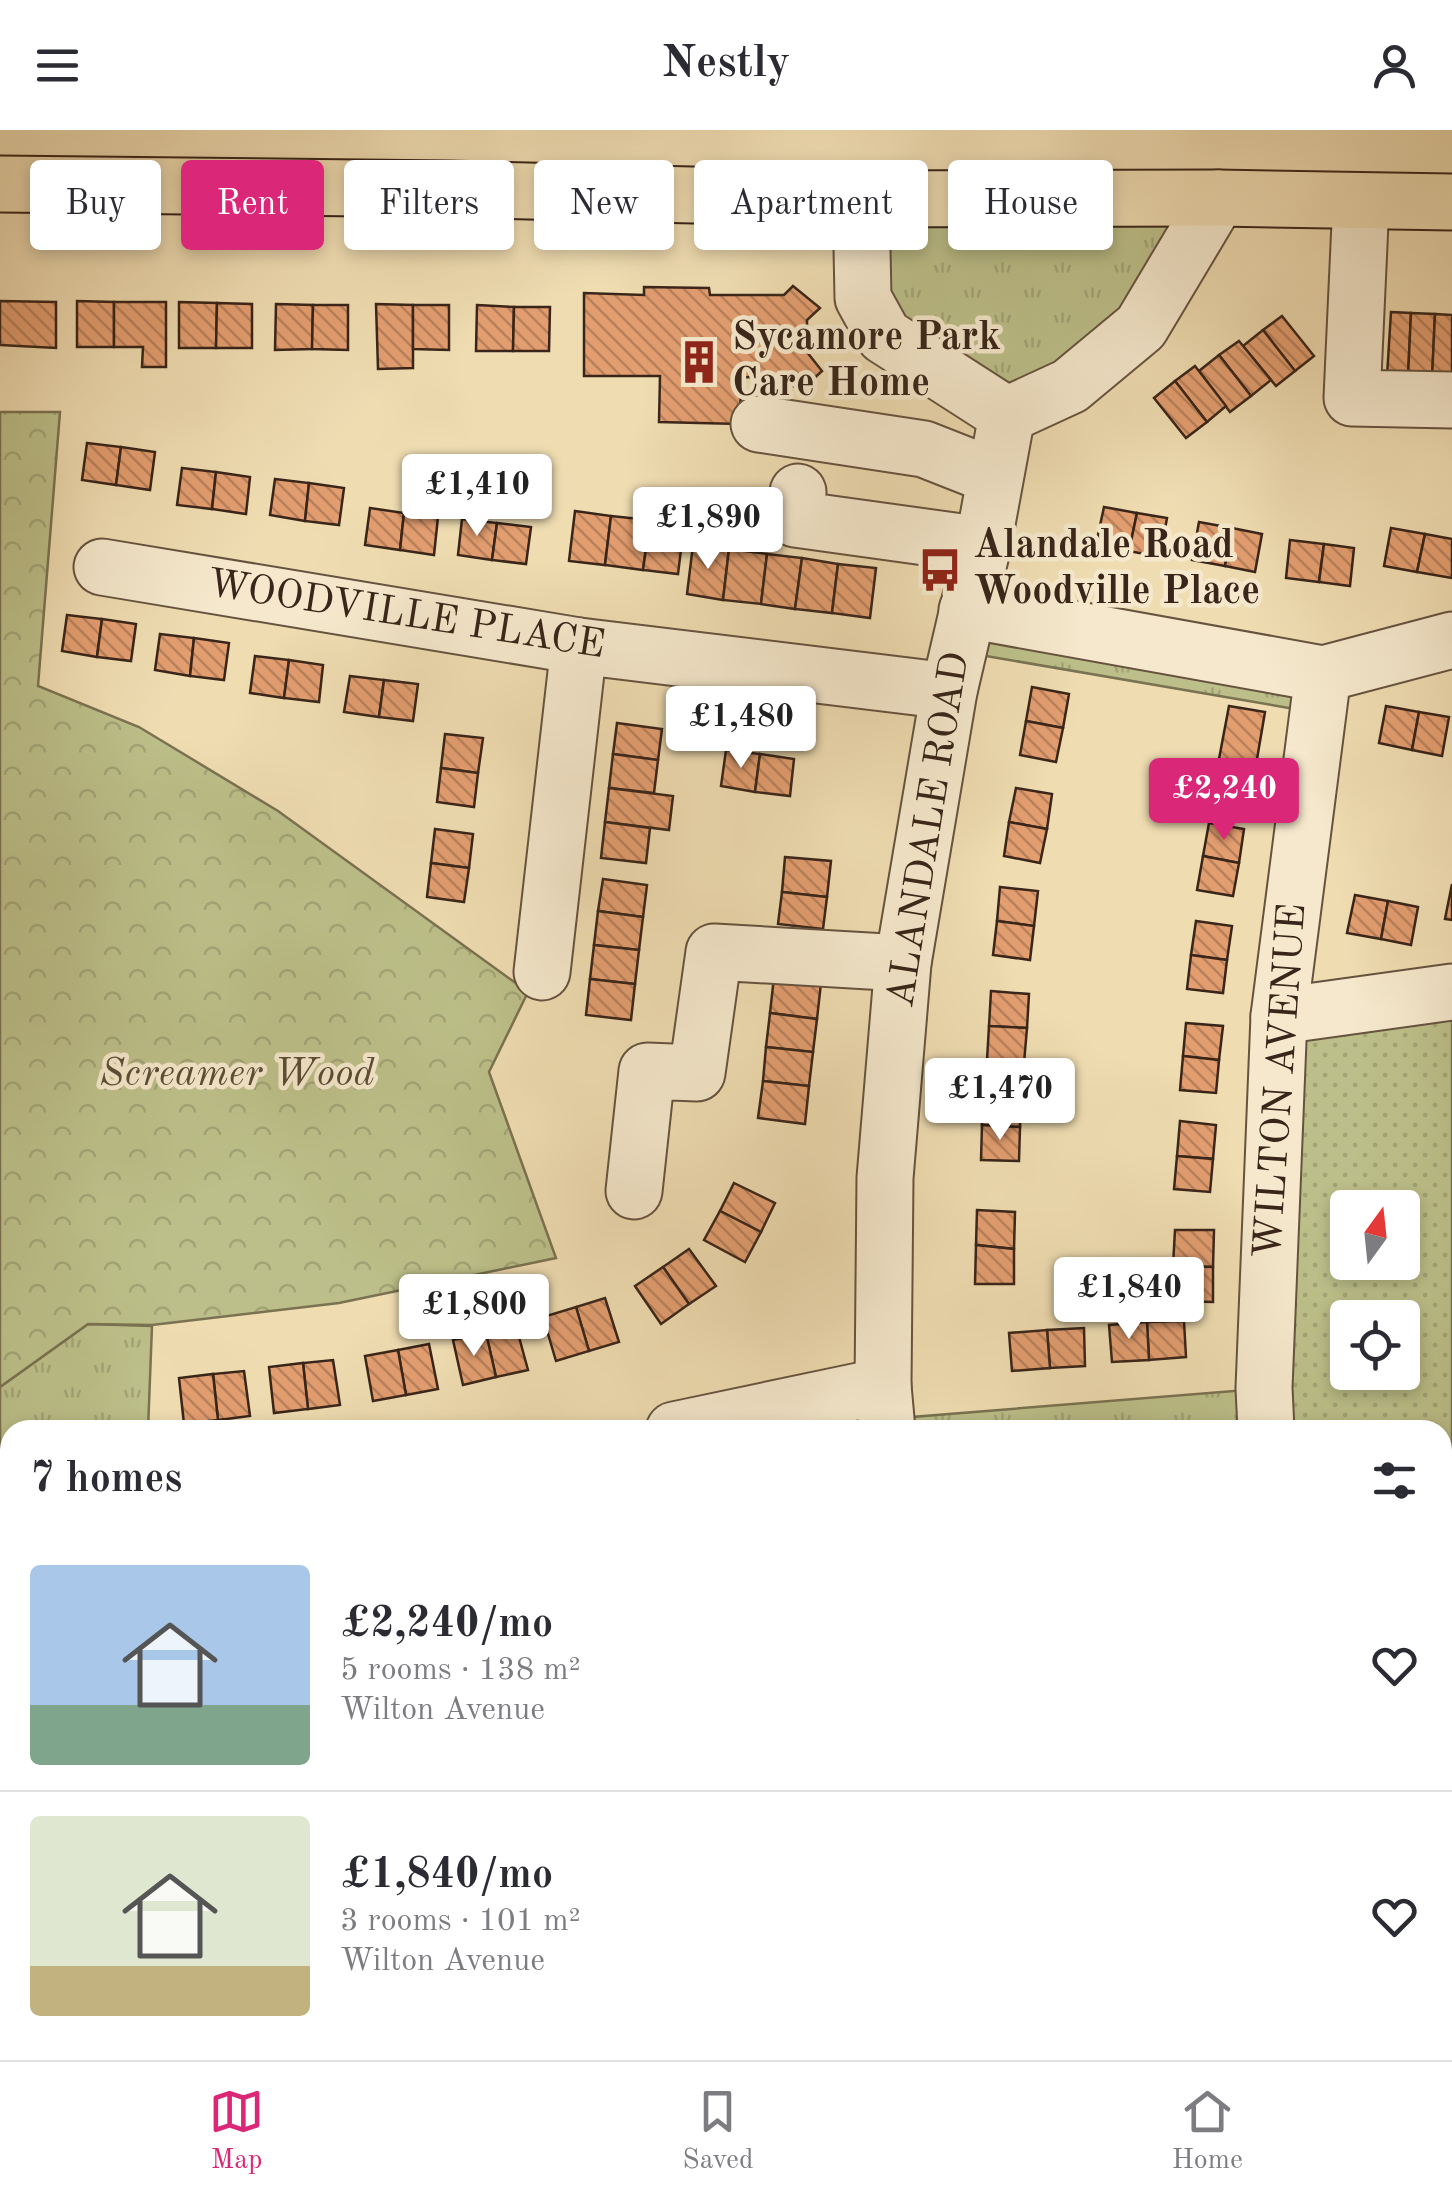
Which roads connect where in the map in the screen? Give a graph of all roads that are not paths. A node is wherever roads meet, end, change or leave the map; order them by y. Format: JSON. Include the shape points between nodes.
{"nodes":[{"id":1,"x":0,"y":184,"type":"edge"},
{"id":2,"x":694,"y":195,"type":"edge"},
{"id":3,"x":1218,"y":198,"type":"junction"},
{"id":4,"x":928,"y":199,"type":"edge"},
{"id":5,"x":1361,"y":201,"type":"junction"},
{"id":6,"x":1452,"y":202,"type":"edge"},
{"id":7,"x":863,"y":250,"type":"edge"},
{"id":8,"x":1452,"y":400,"type":"edge"},
{"id":9,"x":1006,"y":415,"type":"junction"},
{"id":10,"x":760,"y":424,"type":"dead end"},
{"id":11,"x":995,"y":478,"type":"junction"},
{"id":12,"x":798,"y":492,"type":"dead end"},
{"id":13,"x":983,"y":545,"type":"junction"},
{"id":14,"x":102,"y":567,"type":"dead end"},
{"id":15,"x":968,"y":610,"type":"junction"},
{"id":16,"x":1452,"y":640,"type":"edge"},
{"id":17,"x":579,"y":646,"type":"junction"},
{"id":18,"x":1323,"y":674,"type":"junction"},
{"id":19,"x":948,"y":690,"type":"junction"},
{"id":20,"x":536,"y":947,"type":"dead end"},
{"id":21,"x":903,"y":963,"type":"junction"},
{"id":22,"x":1452,"y":992,"type":"edge"},
{"id":23,"x":1279,"y":1016,"type":"junction"},
{"id":24,"x":634,"y":1192,"type":"dead end"},
{"id":25,"x":885,"y":1408,"type":"edge"},
{"id":26,"x":770,"y":1420,"type":"edge"},
{"id":27,"x":1266,"y":1420,"type":"edge"}],
"edges":[{"from":1,"to":2,"type":"main road"},
{"from":3,"to":4,"type":"main road"},
{"from":3,"to":5,"type":"main road"},
{"from":3,"to":9,"type":"street","via":[[1141,327],[1070,386]]},
{"from":5,"to":6,"type":"main road"},
{"from":5,"to":8,"type":"street","via":[[1352,398]]},
{"from":7,"to":9,"type":"street","via":[[863,298],[884,336]]},
{"from":9,"to":11,"type":"street","name":"ALANDALE ROAD"},
{"from":10,"to":11,"type":"street","via":[[924,448]]},
{"from":11,"to":13,"type":"street","name":"ALANDALE ROAD"},
{"from":12,"to":13,"type":"street","via":[[796,519]]},
{"from":13,"to":15,"type":"street","name":"ALANDALE ROAD"},
{"from":14,"to":17,"type":"street","name":"WOODVILLE PLACE"},
{"from":15,"to":18,"type":"street"},
{"from":15,"to":19,"type":"street","name":"ALANDALE ROAD"},
{"from":16,"to":18,"type":"street"},
{"from":17,"to":19,"type":"street","name":"WOODVILLE PLACE"},
{"from":17,"to":20,"type":"street"},
{"from":18,"to":23,"type":"street","name":"WILTON AVENUE"},
{"from":19,"to":21,"type":"street","name":"ALANDALE ROAD"},
{"from":21,"to":24,"type":"street","via":[[714,952],[697,1073],[647,1071]]},
{"from":21,"to":25,"type":"street","name":"ALANDALE ROAD","via":[[886,1178]]},
{"from":22,"to":23,"type":"street"},
{"from":23,"to":27,"type":"street","name":"WILTON AVENUE"},
{"from":25,"to":26,"type":"street"}]}
